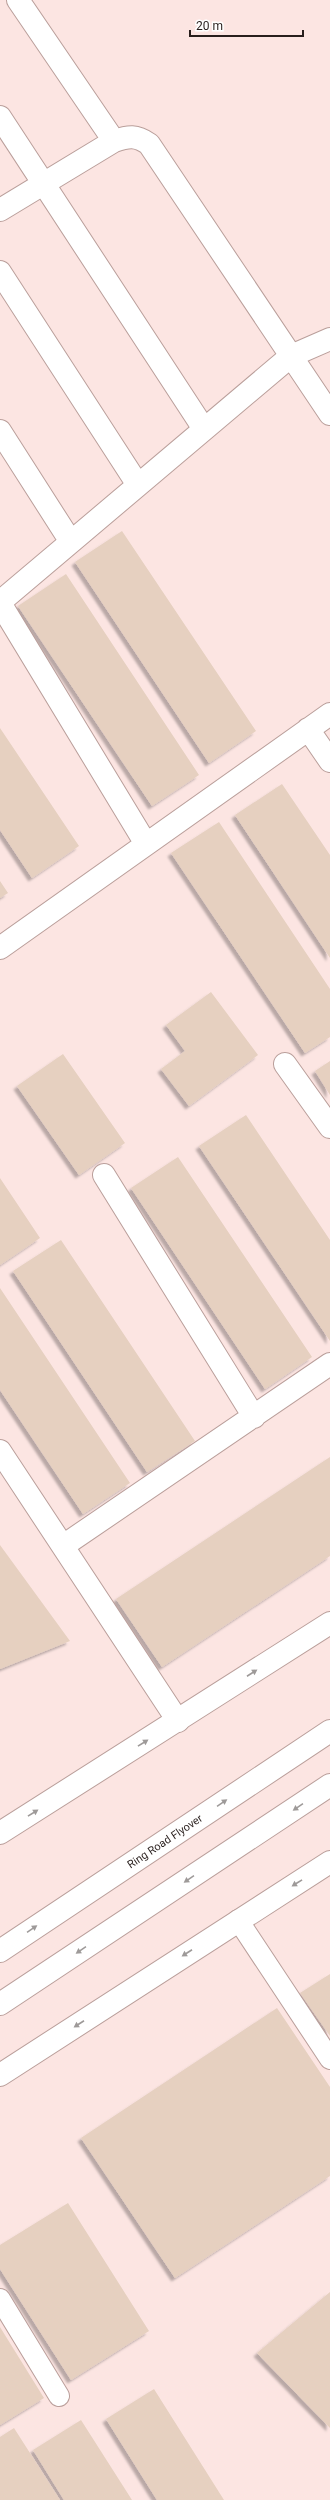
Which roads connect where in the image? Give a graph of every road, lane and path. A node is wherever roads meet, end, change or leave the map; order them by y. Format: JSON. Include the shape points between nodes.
{"nodes":[{"id":1,"x":18,"y":0,"type":"edge"},
{"id":2,"x":0,"y":117,"type":"edge"},
{"id":3,"x":114,"y":141,"type":"junction"},
{"id":4,"x":44,"y":184,"type":"junction"},
{"id":5,"x":0,"y":210,"type":"edge"},
{"id":6,"x":0,"y":272,"type":"edge"},
{"id":7,"x":330,"y":339,"type":"edge"},
{"id":8,"x":291,"y":356,"type":"junction"},
{"id":9,"x":330,"y":414,"type":"edge"},
{"id":10,"x":204,"y":429,"type":"junction"},
{"id":11,"x":0,"y":431,"type":"edge"},
{"id":12,"x":138,"y":485,"type":"junction"},
{"id":13,"x":71,"y":542,"type":"junction"},
{"id":14,"x":0,"y":602,"type":"edge"},
{"id":15,"x":330,"y":714,"type":"edge"},
{"id":16,"x":308,"y":729,"type":"junction"},
{"id":17,"x":330,"y":761,"type":"edge"},
{"id":18,"x":146,"y":844,"type":"junction"},
{"id":19,"x":0,"y":948,"type":"edge"},
{"id":20,"x":285,"y":1064,"type":"dead end"},
{"id":21,"x":330,"y":1127,"type":"edge"},
{"id":22,"x":104,"y":1175,"type":"dead end"},
{"id":23,"x":330,"y":1364,"type":"edge"},
{"id":24,"x":254,"y":1416,"type":"junction"},
{"id":25,"x":0,"y":1451,"type":"edge"},
{"id":26,"x":63,"y":1546,"type":"junction"},
{"id":27,"x":330,"y":1623,"type":"edge"},
{"id":28,"x":178,"y":1721,"type":"junction"},
{"id":29,"x":330,"y":1731,"type":"edge"},
{"id":30,"x":330,"y":1785,"type":"edge"},
{"id":31,"x":0,"y":1834,"type":"edge"},
{"id":32,"x":330,"y":1862,"type":"edge"},
{"id":33,"x":238,"y":1920,"type":"junction"},
{"id":34,"x":0,"y":1951,"type":"edge"},
{"id":35,"x":0,"y":2004,"type":"edge"},
{"id":36,"x":330,"y":2059,"type":"edge"},
{"id":37,"x":0,"y":2075,"type":"edge"},
{"id":38,"x":0,"y":2299,"type":"edge"},
{"id":39,"x":59,"y":2396,"type":"dead end"}],
"edges":[{"from":1,"to":3,"type":"main road"},
{"from":2,"to":4,"type":"main road"},
{"from":3,"to":4,"type":"main road"},
{"from":3,"to":8,"type":"main road","via":[[130,136],[139,137],[149,144]]},
{"from":4,"to":5,"type":"main road"},
{"from":4,"to":10,"type":"main road"},
{"from":6,"to":12,"type":"main road"},
{"from":7,"to":8,"type":"main road"},
{"from":8,"to":9,"type":"main road"},
{"from":8,"to":10,"type":"main road"},
{"from":10,"to":12,"type":"main road"},
{"from":11,"to":13,"type":"main road"},
{"from":12,"to":13,"type":"main road"},
{"from":13,"to":14,"type":"main road"},
{"from":14,"to":18,"type":"main road"},
{"from":15,"to":16,"type":"main road"},
{"from":16,"to":17,"type":"main road"},
{"from":16,"to":18,"type":"main road"},
{"from":18,"to":19,"type":"main road"},
{"from":20,"to":21,"type":"main road"},
{"from":22,"to":24,"type":"main road"},
{"from":23,"to":24,"type":"main road"},
{"from":24,"to":26,"type":"main road"},
{"from":25,"to":26,"type":"main road"},
{"from":26,"to":28,"type":"main road"},
{"from":28,"to":27,"type":"main road","one_way":true},
{"from":31,"to":28,"type":"main road","one_way":true},
{"from":34,"to":29,"type":"main road","name":"Ring Road Flyover","one_way":true},
{"from":30,"to":35,"type":"main road","one_way":true},
{"from":32,"to":33,"type":"main road","one_way":true},
{"from":33,"to":36,"type":"lane"},
{"from":33,"to":37,"type":"main road","one_way":true},
{"from":38,"to":39,"type":"lane"}]}
